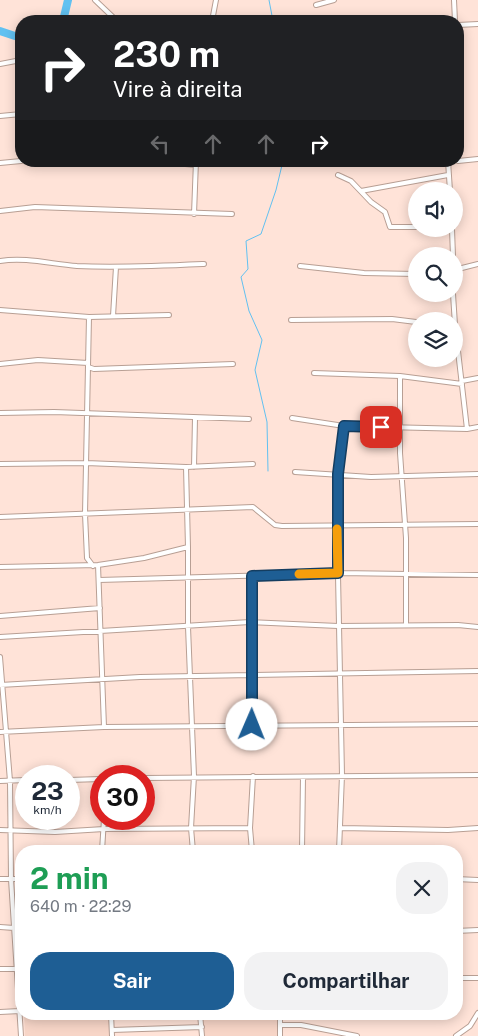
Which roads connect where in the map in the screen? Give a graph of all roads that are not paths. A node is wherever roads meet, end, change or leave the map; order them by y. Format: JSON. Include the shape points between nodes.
{"nodes":[{"id":1,"x":95,"y":0,"type":"edge"},
{"id":2,"x":216,"y":0,"type":"edge"},
{"id":3,"x":334,"y":0,"type":"edge"},
{"id":4,"x":454,"y":0,"type":"edge"},
{"id":5,"x":316,"y":5,"type":"dead end"},
{"id":6,"x":111,"y":15,"type":"edge"},
{"id":7,"x":213,"y":15,"type":"edge"},
{"id":8,"x":455,"y":15,"type":"edge"},
{"id":9,"x":478,"y":24,"type":"edge"},
{"id":10,"x":464,"y":25,"type":"edge"},
{"id":11,"x":15,"y":61,"type":"edge"},
{"id":12,"x":0,"y":64,"type":"edge"},
{"id":13,"x":15,"y":115,"type":"edge"},
{"id":14,"x":0,"y":116,"type":"edge"},
{"id":15,"x":478,"y":159,"type":"edge"},
{"id":16,"x":464,"y":160,"type":"edge"},
{"id":17,"x":15,"y":162,"type":"edge"},
{"id":18,"x":0,"y":163,"type":"edge"},
{"id":19,"x":196,"y":167,"type":"edge"},
{"id":20,"x":448,"y":167,"type":"edge"},
{"id":21,"x":338,"y":175,"type":"dead end"},
{"id":22,"x":448,"y":175,"type":"junction"},
{"id":23,"x":449,"y":182,"type":"edge"},
{"id":24,"x":361,"y":191,"type":"junction"},
{"id":25,"x":0,"y":212,"type":"edge"},
{"id":26,"x":194,"y":214,"type":"junction"},
{"id":27,"x":232,"y":214,"type":"dead end"},
{"id":28,"x":408,"y":227,"type":"edge"},
{"id":29,"x":0,"y":262,"type":"edge"},
{"id":30,"x":204,"y":264,"type":"dead end"},
{"id":31,"x":478,"y":264,"type":"edge"},
{"id":32,"x":300,"y":266,"type":"dead end"},
{"id":33,"x":116,"y":267,"type":"junction"},
{"id":34,"x":463,"y":268,"type":"edge"},
{"id":35,"x":408,"y":274,"type":"edge"},
{"id":36,"x":0,"y":310,"type":"edge"},
{"id":37,"x":169,"y":315,"type":"dead end"},
{"id":38,"x":113,"y":316,"type":"junction"},
{"id":39,"x":89,"y":317,"type":"junction"},
{"id":40,"x":291,"y":320,"type":"dead end"},
{"id":41,"x":408,"y":321,"type":"edge"},
{"id":42,"x":0,"y":364,"type":"edge"},
{"id":43,"x":233,"y":364,"type":"dead end"},
{"id":44,"x":88,"y":365,"type":"junction"},
{"id":45,"x":460,"y":367,"type":"edge"},
{"id":46,"x":94,"y":369,"type":"junction"},
{"id":47,"x":314,"y":373,"type":"dead end"},
{"id":48,"x":87,"y":374,"type":"junction"},
{"id":49,"x":400,"y":376,"type":"junction"},
{"id":50,"x":478,"y":378,"type":"edge"},
{"id":51,"x":462,"y":382,"type":"junction"},
{"id":52,"x":0,"y":413,"type":"edge"},
{"id":53,"x":86,"y":415,"type":"junction"},
{"id":54,"x":195,"y":418,"type":"junction"},
{"id":55,"x":292,"y":418,"type":"dead end"},
{"id":56,"x":249,"y":419,"type":"dead end"},
{"id":57,"x":344,"y":426,"type":"junction"},
{"id":58,"x":478,"y":427,"type":"edge"},
{"id":59,"x":399,"y":428,"type":"junction"},
{"id":60,"x":468,"y":429,"type":"junction"},
{"id":61,"x":86,"y":463,"type":"junction"},
{"id":62,"x":0,"y":464,"type":"edge"},
{"id":63,"x":254,"y":464,"type":"dead end"},
{"id":64,"x":186,"y":467,"type":"junction"},
{"id":65,"x":194,"y":467,"type":"junction"},
{"id":66,"x":295,"y":472,"type":"dead end"},
{"id":67,"x":338,"y":474,"type":"junction"},
{"id":68,"x":478,"y":474,"type":"edge"},
{"id":69,"x":401,"y":477,"type":"junction"},
{"id":70,"x":187,"y":509,"type":"junction"},
{"id":71,"x":85,"y":514,"type":"junction"},
{"id":72,"x":0,"y":517,"type":"edge"},
{"id":73,"x":337,"y":524,"type":"junction"},
{"id":74,"x":478,"y":524,"type":"edge"},
{"id":75,"x":405,"y":526,"type":"junction"},
{"id":76,"x":188,"y":547,"type":"junction"},
{"id":77,"x":87,"y":558,"type":"junction"},
{"id":78,"x":96,"y":565,"type":"junction"},
{"id":79,"x":81,"y":566,"type":"junction"},
{"id":80,"x":0,"y":568,"type":"edge"},
{"id":81,"x":338,"y":573,"type":"junction"},
{"id":82,"x":406,"y":575,"type":"junction"},
{"id":83,"x":478,"y":575,"type":"edge"},
{"id":84,"x":188,"y":576,"type":"junction"},
{"id":85,"x":252,"y":576,"type":"junction"},
{"id":86,"x":99,"y":580,"type":"junction"},
{"id":87,"x":100,"y":608,"type":"junction"},
{"id":88,"x":0,"y":616,"type":"edge"},
{"id":89,"x":250,"y":622,"type":"junction"},
{"id":90,"x":406,"y":625,"type":"junction"},
{"id":91,"x":188,"y":626,"type":"junction"},
{"id":92,"x":338,"y":626,"type":"junction"},
{"id":93,"x":478,"y":627,"type":"edge"},
{"id":94,"x":102,"y":631,"type":"junction"},
{"id":95,"x":0,"y":637,"type":"edge"},
{"id":96,"x":0,"y":657,"type":"edge"},
{"id":97,"x":478,"y":671,"type":"edge"},
{"id":98,"x":252,"y":675,"type":"junction"},
{"id":99,"x":340,"y":675,"type":"junction"},
{"id":100,"x":191,"y":678,"type":"junction"},
{"id":101,"x":104,"y":680,"type":"junction"},
{"id":102,"x":1,"y":685,"type":"edge"},
{"id":103,"x":478,"y":724,"type":"edge"},
{"id":104,"x":252,"y":725,"type":"junction"},
{"id":105,"x":340,"y":726,"type":"junction"},
{"id":106,"x":104,"y":728,"type":"junction"},
{"id":107,"x":193,"y":728,"type":"junction"},
{"id":108,"x":0,"y":732,"type":"edge"},
{"id":109,"x":6,"y":732,"type":"junction"},
{"id":110,"x":342,"y":775,"type":"junction"},
{"id":111,"x":478,"y":775,"type":"edge"},
{"id":112,"x":194,"y":776,"type":"junction"},
{"id":113,"x":252,"y":776,"type":"junction"},
{"id":114,"x":303,"y":777,"type":"junction"},
{"id":115,"x":155,"y":778,"type":"edge"},
{"id":116,"x":0,"y":781,"type":"edge"},
{"id":117,"x":10,"y":781,"type":"junction"},
{"id":118,"x":15,"y":781,"type":"edge"},
{"id":119,"x":155,"y":828,"type":"edge"},
{"id":120,"x":191,"y":828,"type":"junction"},
{"id":121,"x":250,"y":828,"type":"junction"},
{"id":122,"x":341,"y":828,"type":"junction"},
{"id":123,"x":478,"y":828,"type":"edge"},
{"id":124,"x":0,"y":830,"type":"edge"},
{"id":125,"x":10,"y":830,"type":"junction"},
{"id":126,"x":90,"y":830,"type":"edge"},
{"id":127,"x":104,"y":830,"type":"edge"},
{"id":128,"x":103,"y":845,"type":"edge"},
{"id":129,"x":192,"y":845,"type":"edge"},
{"id":130,"x":251,"y":845,"type":"edge"},
{"id":131,"x":302,"y":845,"type":"edge"},
{"id":132,"x":340,"y":845,"type":"edge"},
{"id":133,"x":0,"y":879,"type":"edge"},
{"id":134,"x":11,"y":879,"type":"junction"},
{"id":135,"x":15,"y":879,"type":"edge"},
{"id":136,"x":463,"y":879,"type":"edge"},
{"id":137,"x":478,"y":880,"type":"edge"},
{"id":138,"x":0,"y":928,"type":"edge"},
{"id":139,"x":14,"y":930,"type":"junction"},
{"id":140,"x":478,"y":930,"type":"edge"},
{"id":141,"x":463,"y":931,"type":"edge"},
{"id":142,"x":15,"y":940,"type":"edge"},
{"id":143,"x":0,"y":969,"type":"edge"},
{"id":144,"x":15,"y":969,"type":"edge"},
{"id":145,"x":463,"y":978,"type":"edge"},
{"id":146,"x":478,"y":978,"type":"edge"},
{"id":147,"x":15,"y":1011,"type":"edge"},
{"id":148,"x":0,"y":1012,"type":"edge"},
{"id":149,"x":478,"y":1013,"type":"edge"},
{"id":150,"x":20,"y":1020,"type":"edge"},
{"id":151,"x":111,"y":1020,"type":"edge"},
{"id":152,"x":201,"y":1020,"type":"edge"},
{"id":153,"x":281,"y":1020,"type":"edge"},
{"id":154,"x":281,"y":1025,"type":"junction"},
{"id":155,"x":202,"y":1027,"type":"junction"},
{"id":156,"x":112,"y":1030,"type":"junction"},
{"id":157,"x":21,"y":1036,"type":"edge"},
{"id":158,"x":112,"y":1036,"type":"edge"},
{"id":159,"x":202,"y":1036,"type":"edge"},
{"id":160,"x":280,"y":1036,"type":"edge"},
{"id":161,"x":357,"y":1036,"type":"edge"},
{"id":162,"x":456,"y":1036,"type":"edge"}],
"edges":[{"from":1,"to":6,"type":"street"},
{"from":2,"to":7,"type":"street"},
{"from":3,"to":5,"type":"street"},
{"from":4,"to":8,"type":"street"},
{"from":9,"to":10,"type":"street"},
{"from":11,"to":12,"type":"street"},
{"from":13,"to":14,"type":"street"},
{"from":15,"to":16,"type":"street"},
{"from":17,"to":18,"type":"street"},
{"from":19,"to":26,"type":"street"},
{"from":20,"to":22,"type":"street"},
{"from":21,"to":24,"type":"street","via":[[351,180]]},
{"from":22,"to":23,"type":"street"},
{"from":22,"to":24,"type":"street"},
{"from":24,"to":28,"type":"street","via":[[387,214],[390,227]]},
{"from":25,"to":26,"type":"street","via":[[36,207]]},
{"from":26,"to":27,"type":"street"},
{"from":29,"to":33,"type":"street","via":[[14,259]]},
{"from":30,"to":33,"type":"street"},
{"from":31,"to":34,"type":"street"},
{"from":32,"to":35,"type":"street"},
{"from":33,"to":38,"type":"street"},
{"from":36,"to":39,"type":"street"},
{"from":37,"to":38,"type":"street"},
{"from":38,"to":39,"type":"street"},
{"from":39,"to":44,"type":"street"},
{"from":40,"to":41,"type":"street"},
{"from":42,"to":44,"type":"street","via":[[38,360]]},
{"from":43,"to":46,"type":"street"},
{"from":44,"to":46,"type":"street"},
{"from":44,"to":48,"type":"street"},
{"from":45,"to":51,"type":"street"},
{"from":46,"to":48,"type":"street"},
{"from":47,"to":49,"type":"street"},
{"from":48,"to":53,"type":"street"},
{"from":49,"to":51,"type":"street"},
{"from":49,"to":59,"type":"street"},
{"from":50,"to":51,"type":"street"},
{"from":51,"to":60,"type":"street"},
{"from":52,"to":53,"type":"street"},
{"from":53,"to":54,"type":"street"},
{"from":53,"to":61,"type":"street"},
{"from":54,"to":56,"type":"street"},
{"from":54,"to":65,"type":"street"},
{"from":55,"to":57,"type":"street"},
{"from":57,"to":59,"type":"street"},
{"from":57,"to":67,"type":"street"},
{"from":58,"to":60,"type":"street"},
{"from":59,"to":60,"type":"street"},
{"from":59,"to":69,"type":"street"},
{"from":61,"to":62,"type":"street"},
{"from":61,"to":64,"type":"street"},
{"from":61,"to":71,"type":"street"},
{"from":63,"to":65,"type":"street"},
{"from":64,"to":65,"type":"street"},
{"from":64,"to":70,"type":"street"},
{"from":66,"to":67,"type":"street"},
{"from":67,"to":69,"type":"street"},
{"from":67,"to":73,"type":"street"},
{"from":68,"to":69,"type":"street"},
{"from":69,"to":75,"type":"street"},
{"from":70,"to":71,"type":"street"},
{"from":70,"to":73,"type":"street","via":[[256,507],[275,525]]},
{"from":70,"to":76,"type":"street"},
{"from":71,"to":72,"type":"street"},
{"from":71,"to":77,"type":"street"},
{"from":73,"to":75,"type":"street"},
{"from":73,"to":81,"type":"street"},
{"from":74,"to":75,"type":"street"},
{"from":75,"to":82,"type":"street"},
{"from":76,"to":78,"type":"street"},
{"from":76,"to":84,"type":"street"},
{"from":77,"to":78,"type":"street"},
{"from":77,"to":79,"type":"street"},
{"from":78,"to":79,"type":"street"},
{"from":78,"to":86,"type":"street"},
{"from":79,"to":80,"type":"street"},
{"from":81,"to":82,"type":"street"},
{"from":81,"to":85,"type":"street"},
{"from":81,"to":92,"type":"street"},
{"from":82,"to":83,"type":"street"},
{"from":82,"to":90,"type":"street"},
{"from":84,"to":85,"type":"street"},
{"from":84,"to":86,"type":"street"},
{"from":84,"to":91,"type":"street"},
{"from":85,"to":89,"type":"street"},
{"from":86,"to":87,"type":"street"},
{"from":87,"to":88,"type":"street"},
{"from":87,"to":94,"type":"street"},
{"from":89,"to":91,"type":"street"},
{"from":89,"to":92,"type":"street"},
{"from":89,"to":98,"type":"street"},
{"from":90,"to":92,"type":"street"},
{"from":90,"to":93,"type":"street"},
{"from":91,"to":94,"type":"street"},
{"from":91,"to":100,"type":"street"},
{"from":92,"to":99,"type":"street"},
{"from":94,"to":95,"type":"street"},
{"from":94,"to":101,"type":"street"},
{"from":96,"to":102,"type":"street"},
{"from":97,"to":99,"type":"street"},
{"from":98,"to":99,"type":"street"},
{"from":98,"to":100,"type":"street"},
{"from":98,"to":104,"type":"street"},
{"from":99,"to":105,"type":"street"},
{"from":100,"to":101,"type":"street"},
{"from":100,"to":107,"type":"street"},
{"from":101,"to":102,"type":"street"},
{"from":101,"to":106,"type":"street"},
{"from":102,"to":109,"type":"street"},
{"from":103,"to":105,"type":"street"},
{"from":104,"to":105,"type":"street"},
{"from":104,"to":107,"type":"street"},
{"from":105,"to":110,"type":"street"},
{"from":106,"to":107,"type":"street"},
{"from":106,"to":109,"type":"street"},
{"from":107,"to":112,"type":"street"},
{"from":108,"to":109,"type":"street"},
{"from":109,"to":117,"type":"street"},
{"from":110,"to":111,"type":"street"},
{"from":110,"to":114,"type":"street"},
{"from":110,"to":122,"type":"street"},
{"from":112,"to":113,"type":"street"},
{"from":112,"to":115,"type":"street"},
{"from":112,"to":120,"type":"street"},
{"from":113,"to":114,"type":"street"},
{"from":113,"to":121,"type":"street"},
{"from":114,"to":131,"type":"street"},
{"from":116,"to":117,"type":"street"},
{"from":117,"to":118,"type":"street"},
{"from":117,"to":125,"type":"street"},
{"from":119,"to":120,"type":"street"},
{"from":120,"to":121,"type":"street"},
{"from":120,"to":129,"type":"street"},
{"from":121,"to":130,"type":"street"},
{"from":122,"to":123,"type":"street"},
{"from":122,"to":132,"type":"street"},
{"from":124,"to":125,"type":"street"},
{"from":125,"to":126,"type":"street"},
{"from":125,"to":134,"type":"street"},
{"from":127,"to":128,"type":"street"},
{"from":133,"to":134,"type":"street"},
{"from":134,"to":135,"type":"street"},
{"from":134,"to":139,"type":"street"},
{"from":136,"to":137,"type":"street"},
{"from":138,"to":139,"type":"street"},
{"from":139,"to":142,"type":"street"},
{"from":140,"to":141,"type":"street"},
{"from":143,"to":144,"type":"street"},
{"from":145,"to":146,"type":"street"},
{"from":147,"to":148,"type":"street"},
{"from":149,"to":162,"type":"street","via":[[470,1026]]},
{"from":150,"to":157,"type":"street"},
{"from":151,"to":156,"type":"street"},
{"from":152,"to":155,"type":"street"},
{"from":153,"to":154,"type":"street"},
{"from":154,"to":160,"type":"street"},
{"from":154,"to":161,"type":"street","via":[[301,1024]]},
{"from":155,"to":156,"type":"street"},
{"from":155,"to":159,"type":"street"},
{"from":156,"to":158,"type":"street"}]}
